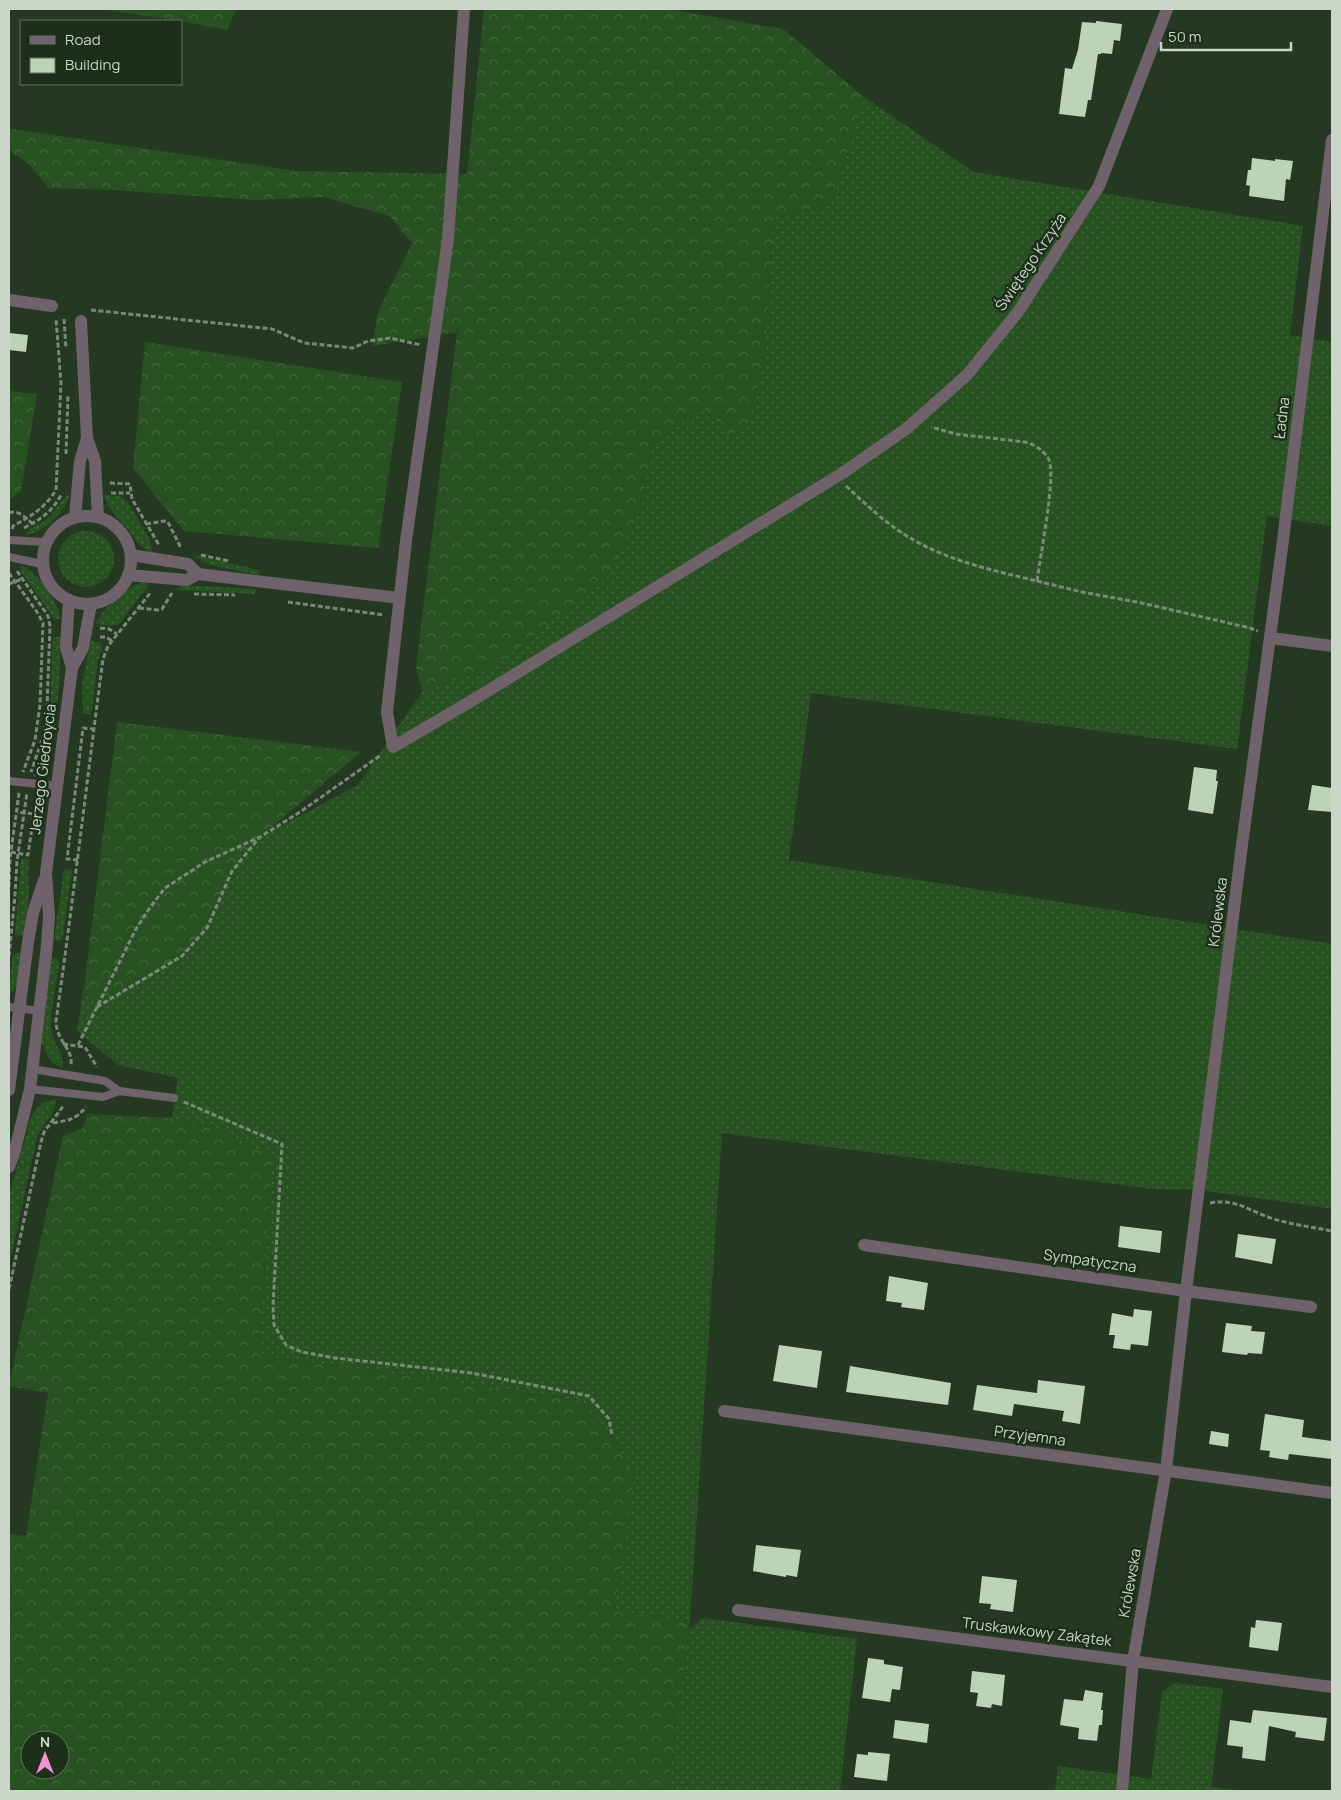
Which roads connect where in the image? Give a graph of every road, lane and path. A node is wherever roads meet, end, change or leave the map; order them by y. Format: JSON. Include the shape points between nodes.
{"nodes":[{"id":1,"x":464,"y":9,"type":"edge"},
{"id":2,"x":1167,"y":9,"type":"edge"},
{"id":3,"x":1332,"y":140,"type":"edge"},
{"id":4,"x":9,"y":300,"type":"edge"},
{"id":5,"x":52,"y":306,"type":"dead end"},
{"id":6,"x":90,"y":310,"type":"dead end"},
{"id":7,"x":56,"y":318,"type":"dead end"},
{"id":8,"x":64,"y":319,"type":"dead end"},
{"id":9,"x":81,"y":321,"type":"dead end"},
{"id":10,"x":433,"y":348,"type":"junction"},
{"id":11,"x":66,"y":356,"type":"dead end"},
{"id":12,"x":68,"y":394,"type":"dead end"},
{"id":13,"x":918,"y":418,"type":"junction"},
{"id":14,"x":87,"y":438,"type":"junction"},
{"id":15,"x":65,"y":462,"type":"dead end"},
{"id":16,"x":839,"y":476,"type":"junction"},
{"id":17,"x":102,"y":483,"type":"dead end"},
{"id":18,"x":62,"y":491,"type":"dead end"},
{"id":19,"x":104,"y":492,"type":"dead end"},
{"id":20,"x":130,"y":493,"type":"junction"},
{"id":21,"x":9,"y":513,"type":"edge"},
{"id":22,"x":75,"y":517,"type":"junction"},
{"id":23,"x":98,"y":517,"type":"junction"},
{"id":24,"x":26,"y":519,"type":"junction"},
{"id":25,"x":33,"y":524,"type":"junction"},
{"id":26,"x":146,"y":524,"type":"junction"},
{"id":27,"x":22,"y":535,"type":"dead end"},
{"id":28,"x":10,"y":536,"type":"edge"},
{"id":29,"x":46,"y":542,"type":"junction"},
{"id":30,"x":159,"y":545,"type":"junction"},
{"id":31,"x":166,"y":547,"type":"dead end"},
{"id":32,"x":174,"y":549,"type":"dead end"},
{"id":33,"x":161,"y":554,"type":"dead end"},
{"id":34,"x":131,"y":555,"type":"junction"},
{"id":35,"x":200,"y":555,"type":"dead end"},
{"id":36,"x":9,"y":557,"type":"edge"},
{"id":37,"x":235,"y":563,"type":"dead end"},
{"id":38,"x":42,"y":564,"type":"junction"},
{"id":39,"x":17,"y":565,"type":"dead end"},
{"id":40,"x":9,"y":573,"type":"edge"},
{"id":41,"x":198,"y":574,"type":"junction"},
{"id":42,"x":128,"y":575,"type":"junction"},
{"id":43,"x":22,"y":579,"type":"junction"},
{"id":44,"x":177,"y":579,"type":"junction"},
{"id":45,"x":1037,"y":581,"type":"junction"},
{"id":46,"x":15,"y":583,"type":"junction"},
{"id":47,"x":9,"y":584,"type":"edge"},
{"id":48,"x":154,"y":588,"type":"dead end"},
{"id":49,"x":151,"y":592,"type":"junction"},
{"id":50,"x":158,"y":593,"type":"dead end"},
{"id":51,"x":165,"y":593,"type":"dead end"},
{"id":52,"x":172,"y":593,"type":"junction"},
{"id":53,"x":181,"y":593,"type":"dead end"},
{"id":54,"x":190,"y":594,"type":"dead end"},
{"id":55,"x":236,"y":595,"type":"dead end"},
{"id":56,"x":400,"y":598,"type":"junction"},
{"id":57,"x":69,"y":600,"type":"junction"},
{"id":58,"x":284,"y":601,"type":"dead end"},
{"id":59,"x":91,"y":604,"type":"junction"},
{"id":60,"x":139,"y":608,"type":"junction"},
{"id":61,"x":398,"y":616,"type":"junction"},
{"id":62,"x":94,"y":627,"type":"dead end"},
{"id":63,"x":117,"y":634,"type":"junction"},
{"id":64,"x":92,"y":636,"type":"dead end"},
{"id":65,"x":1271,"y":638,"type":"junction"},
{"id":66,"x":112,"y":642,"type":"junction"},
{"id":67,"x":1332,"y":646,"type":"edge"},
{"id":68,"x":72,"y":668,"type":"junction"},
{"id":69,"x":94,"y":730,"type":"junction"},
{"id":70,"x":393,"y":747,"type":"junction"},
{"id":71,"x":9,"y":781,"type":"edge"},
{"id":72,"x":25,"y":783,"type":"junction"},
{"id":73,"x":57,"y":786,"type":"junction"},
{"id":74,"x":17,"y":812,"type":"junction"},
{"id":75,"x":24,"y":812,"type":"junction"},
{"id":76,"x":260,"y":837,"type":"junction"},
{"id":77,"x":11,"y":852,"type":"junction"},
{"id":78,"x":18,"y":853,"type":"junction"},
{"id":79,"x":78,"y":860,"type":"junction"},
{"id":80,"x":46,"y":873,"type":"junction"},
{"id":81,"x":9,"y":887,"type":"edge"},
{"id":82,"x":9,"y":956,"type":"edge"},
{"id":83,"x":96,"y":1007,"type":"junction"},
{"id":84,"x":14,"y":1008,"type":"edge"},
{"id":85,"x":39,"y":1011,"type":"junction"},
{"id":86,"x":63,"y":1044,"type":"junction"},
{"id":87,"x":78,"y":1045,"type":"junction"},
{"id":88,"x":12,"y":1066,"type":"junction"},
{"id":89,"x":32,"y":1069,"type":"junction"},
{"id":90,"x":70,"y":1069,"type":"dead end"},
{"id":91,"x":105,"y":1080,"type":"junction"},
{"id":92,"x":9,"y":1088,"type":"edge"},
{"id":93,"x":30,"y":1089,"type":"junction"},
{"id":94,"x":119,"y":1091,"type":"junction"},
{"id":95,"x":94,"y":1096,"type":"junction"},
{"id":96,"x":174,"y":1098,"type":"joint"},
{"id":97,"x":66,"y":1099,"type":"dead end"},
{"id":98,"x":52,"y":1123,"type":"junction"},
{"id":99,"x":9,"y":1166,"type":"edge"},
{"id":100,"x":1198,"y":1205,"type":"junction"},
{"id":101,"x":1332,"y":1231,"type":"edge"},
{"id":102,"x":864,"y":1245,"type":"dead end"},
{"id":103,"x":9,"y":1289,"type":"edge"},
{"id":104,"x":1186,"y":1291,"type":"junction"},
{"id":105,"x":1311,"y":1307,"type":"dead end"},
{"id":106,"x":724,"y":1411,"type":"dead end"},
{"id":107,"x":612,"y":1436,"type":"dead end"},
{"id":108,"x":1166,"y":1470,"type":"junction"},
{"id":109,"x":1332,"y":1493,"type":"edge"},
{"id":110,"x":738,"y":1610,"type":"dead end"},
{"id":111,"x":1133,"y":1661,"type":"junction"},
{"id":112,"x":1332,"y":1687,"type":"edge"},
{"id":113,"x":1122,"y":1791,"type":"edge"}],
"edges":[{"from":1,"to":10,"type":"street","via":[[448,239]]},
{"from":2,"to":13,"type":"street","name":"Świętego Krzyża","via":[[1099,186],[1018,312],[967,375]]},
{"from":3,"to":65,"type":"street","name":"Ładna"},
{"from":4,"to":5,"type":"street"},
{"from":6,"to":10,"type":"path","via":[[272,329],[304,343],[353,348],[368,341],[390,338]]},
{"from":7,"to":24,"type":"path","via":[[61,383],[56,490],[49,502]]},
{"from":8,"to":11,"type":"path"},
{"from":9,"to":14,"type":"street"},
{"from":10,"to":56,"type":"street"},
{"from":12,"to":15,"type":"path"},
{"from":13,"to":16,"type":"street","name":"Świętego Krzyża"},
{"from":13,"to":45,"type":"path","via":[[939,430],[1025,442],[1044,452],[1049,460],[1051,479]]},
{"from":14,"to":22,"type":"street","via":[[80,461]]},
{"from":14,"to":23,"type":"street","via":[[95,461]]},
{"from":16,"to":45,"type":"path","via":[[887,522],[912,540],[980,566]]},
{"from":16,"to":70,"type":"street","name":"Świętego Krzyża"},
{"from":17,"to":20,"type":"path","via":[[130,484]]},
{"from":18,"to":25,"type":"path","via":[[53,510]]},
{"from":19,"to":20,"type":"path"},
{"from":20,"to":26,"type":"path"},
{"from":21,"to":24,"type":"path","via":[[18,512]]},
{"from":22,"to":23,"type":"street"},
{"from":22,"to":29,"type":"street","via":[[63,522]]},
{"from":23,"to":34,"type":"street","via":[[120,531]]},
{"from":24,"to":25,"type":"path"},
{"from":24,"to":28,"type":"path","via":[[13,526]]},
{"from":25,"to":27,"type":"path","via":[[24,528]]},
{"from":26,"to":30,"type":"path"},
{"from":26,"to":32,"type":"path","via":[[168,522],[182,550]]},
{"from":28,"to":29,"type":"lane"},
{"from":29,"to":38,"type":"street"},
{"from":30,"to":31,"type":"path"},
{"from":30,"to":33,"type":"path"},
{"from":34,"to":41,"type":"street","via":[[188,564]]},
{"from":34,"to":42,"type":"street"},
{"from":35,"to":37,"type":"path"},
{"from":36,"to":38,"type":"lane"},
{"from":38,"to":57,"type":"street","via":[[51,586]]},
{"from":39,"to":43,"type":"path"},
{"from":40,"to":46,"type":"path"},
{"from":41,"to":44,"type":"street","via":[[186,580]]},
{"from":41,"to":56,"type":"street"},
{"from":42,"to":44,"type":"street"},
{"from":42,"to":59,"type":"street","via":[[114,594]]},
{"from":43,"to":46,"type":"path"},
{"from":43,"to":72,"type":"path","via":[[44,610],[50,626],[44,734]]},
{"from":44,"to":52,"type":"path"},
{"from":45,"to":65,"type":"path","via":[[1250,628]]},
{"from":46,"to":47,"type":"path"},
{"from":46,"to":72,"type":"path","via":[[43,624],[40,705],[35,740],[24,766]]},
{"from":48,"to":49,"type":"path"},
{"from":49,"to":50,"type":"path"},
{"from":49,"to":60,"type":"path"},
{"from":51,"to":52,"type":"path"},
{"from":52,"to":53,"type":"path"},
{"from":52,"to":60,"type":"path","via":[[162,609]]},
{"from":54,"to":55,"type":"path"},
{"from":56,"to":61,"type":"street"},
{"from":57,"to":59,"type":"street"},
{"from":57,"to":68,"type":"street","name":"Jerzego Giedroycia","via":[[66,647]]},
{"from":58,"to":61,"type":"path"},
{"from":59,"to":68,"type":"street","name":"Jerzego Giedroycia","via":[[83,648]]},
{"from":60,"to":63,"type":"path"},
{"from":61,"to":70,"type":"street","via":[[387,712]]},
{"from":62,"to":63,"type":"path"},
{"from":63,"to":66,"type":"path"},
{"from":64,"to":66,"type":"path","via":[[106,637]]},
{"from":65,"to":67,"type":"street"},
{"from":65,"to":100,"type":"street","name":"Królewska"},
{"from":66,"to":69,"type":"path","via":[[103,659]]},
{"from":68,"to":73,"type":"street","name":"Jerzego Giedroycia"},
{"from":69,"to":79,"type":"path"},
{"from":69,"to":79,"type":"path","via":[[83,728],[69,836],[67,859]]},
{"from":70,"to":76,"type":"path"},
{"from":71,"to":72,"type":"lane"},
{"from":72,"to":73,"type":"lane"},
{"from":72,"to":74,"type":"path"},
{"from":72,"to":75,"type":"path"},
{"from":73,"to":80,"type":"street","name":"Jerzego Giedroycia"},
{"from":74,"to":75,"type":"path"},
{"from":74,"to":77,"type":"path"},
{"from":75,"to":78,"type":"path"},
{"from":75,"to":78,"type":"path","via":[[34,814],[28,855]]},
{"from":76,"to":83,"type":"path","via":[[232,872],[207,928],[182,956]]},
{"from":76,"to":83,"type":"path","via":[[205,862],[165,888],[136,929]]},
{"from":77,"to":78,"type":"path"},
{"from":77,"to":81,"type":"path"},
{"from":78,"to":82,"type":"path"},
{"from":79,"to":86,"type":"path","via":[[56,1021]]},
{"from":80,"to":84,"type":"street","name":"Jerzego Giedroycia","via":[[32,913]]},
{"from":80,"to":85,"type":"street","name":"Jerzego Giedroycia","via":[[49,916]]},
{"from":83,"to":87,"type":"path"},
{"from":84,"to":85,"type":"lane"},
{"from":84,"to":88,"type":"street","name":"Jerzego Giedroycia"},
{"from":85,"to":89,"type":"street","name":"Jerzego Giedroycia"},
{"from":86,"to":87,"type":"path"},
{"from":86,"to":90,"type":"path","via":[[72,1058]]},
{"from":87,"to":91,"type":"path","via":[[85,1047]]},
{"from":88,"to":89,"type":"street"},
{"from":88,"to":92,"type":"street","name":"Jerzego Giedroycia"},
{"from":89,"to":91,"type":"lane"},
{"from":89,"to":93,"type":"street","name":"Jerzego Giedroycia"},
{"from":91,"to":94,"type":"lane"},
{"from":92,"to":93,"type":"street"},
{"from":93,"to":95,"type":"lane"},
{"from":93,"to":99,"type":"street","name":"Jerzego Giedroycia"},
{"from":94,"to":95,"type":"lane","via":[[103,1097]]},
{"from":94,"to":96,"type":"lane"},
{"from":95,"to":98,"type":"path","via":[[79,1116]]},
{"from":96,"to":107,"type":"path","via":[[282,1144],[273,1306],[274,1325],[286,1345],[302,1352],[335,1358],[472,1373],[589,1396],[609,1418]]},
{"from":97,"to":98,"type":"path"},
{"from":98,"to":103,"type":"path","via":[[40,1142]]},
{"from":100,"to":101,"type":"path","via":[[1221,1201],[1245,1206],[1273,1219]]},
{"from":100,"to":104,"type":"street","name":"Królewska"},
{"from":102,"to":104,"type":"street","name":"Sympatyczna"},
{"from":104,"to":105,"type":"street","name":"Sympatyczna"},
{"from":104,"to":108,"type":"street","name":"Królewska"},
{"from":106,"to":108,"type":"street","name":"Przyjemna"},
{"from":108,"to":109,"type":"street","name":"Przyjemna"},
{"from":108,"to":111,"type":"street","name":"Królewska"},
{"from":110,"to":111,"type":"street","name":"Truskawkowy Zakątek"},
{"from":111,"to":112,"type":"street","name":"Truskawkowy Zakątek"},
{"from":111,"to":113,"type":"street","name":"Królewska"}]}
